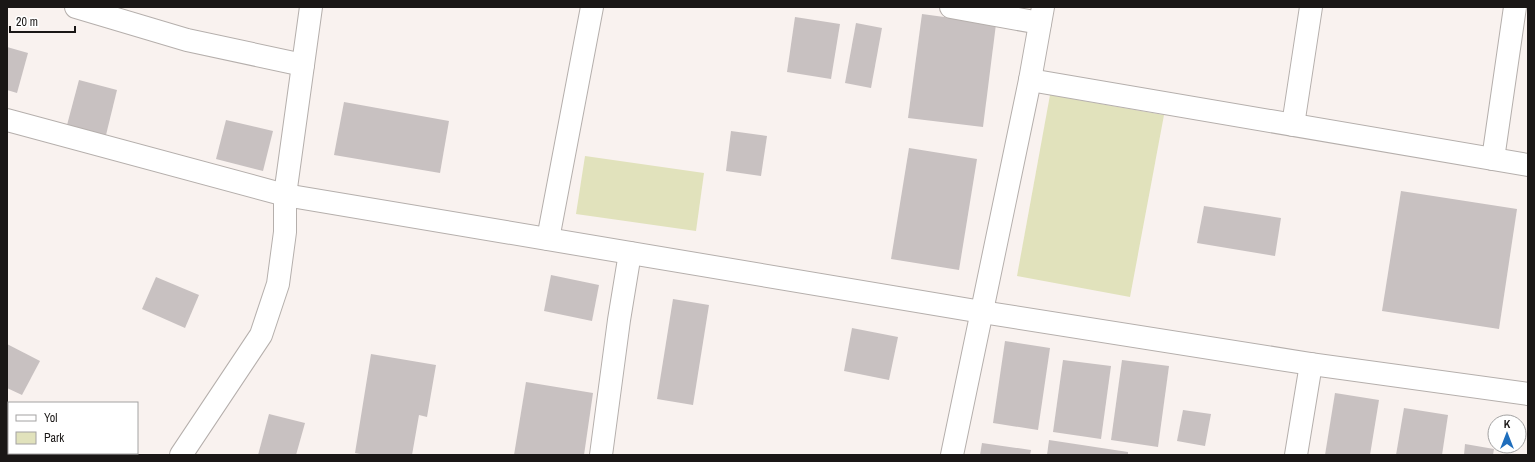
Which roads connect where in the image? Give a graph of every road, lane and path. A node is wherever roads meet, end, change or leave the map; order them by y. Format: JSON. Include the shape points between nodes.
{"nodes":[{"id":1,"x":76,"y":7,"type":"edge"},
{"id":2,"x":311,"y":7,"type":"edge"},
{"id":3,"x":592,"y":7,"type":"edge"},
{"id":4,"x":952,"y":7,"type":"edge"},
{"id":5,"x":1311,"y":7,"type":"edge"},
{"id":6,"x":1515,"y":7,"type":"edge"},
{"id":7,"x":1041,"y":15,"type":"edge"},
{"id":8,"x":303,"y":65,"type":"junction"},
{"id":9,"x":1030,"y":80,"type":"junction"},
{"id":10,"x":7,"y":120,"type":"edge"},
{"id":11,"x":1293,"y":125,"type":"junction"},
{"id":12,"x":1493,"y":159,"type":"junction"},
{"id":13,"x":1528,"y":165,"type":"edge"},
{"id":14,"x":285,"y":195,"type":"junction"},
{"id":15,"x":548,"y":239,"type":"junction"},
{"id":16,"x":630,"y":253,"type":"junction"},
{"id":17,"x":982,"y":312,"type":"junction"},
{"id":18,"x":1311,"y":364,"type":"junction"},
{"id":19,"x":1528,"y":394,"type":"edge"},
{"id":20,"x":181,"y":455,"type":"edge"},
{"id":21,"x":601,"y":455,"type":"edge"},
{"id":22,"x":952,"y":455,"type":"edge"},
{"id":23,"x":1296,"y":455,"type":"edge"}],
"edges":[{"from":1,"to":8,"type":"street","via":[[187,40]]},
{"from":2,"to":8,"type":"street"},
{"from":3,"to":15,"type":"street"},
{"from":4,"to":7,"type":"street"},
{"from":5,"to":11,"type":"street"},
{"from":6,"to":12,"type":"street"},
{"from":7,"to":9,"type":"street"},
{"from":8,"to":14,"type":"street"},
{"from":9,"to":11,"type":"street"},
{"from":9,"to":17,"type":"street"},
{"from":10,"to":14,"type":"street"},
{"from":11,"to":12,"type":"street"},
{"from":12,"to":13,"type":"street"},
{"from":14,"to":15,"type":"street"},
{"from":14,"to":20,"type":"street","via":[[285,232],[278,284],[262,335]]},
{"from":15,"to":16,"type":"street"},
{"from":16,"to":17,"type":"street"},
{"from":16,"to":21,"type":"street"},
{"from":17,"to":18,"type":"street"},
{"from":17,"to":22,"type":"street"},
{"from":18,"to":19,"type":"street"},
{"from":18,"to":23,"type":"street"}]}
